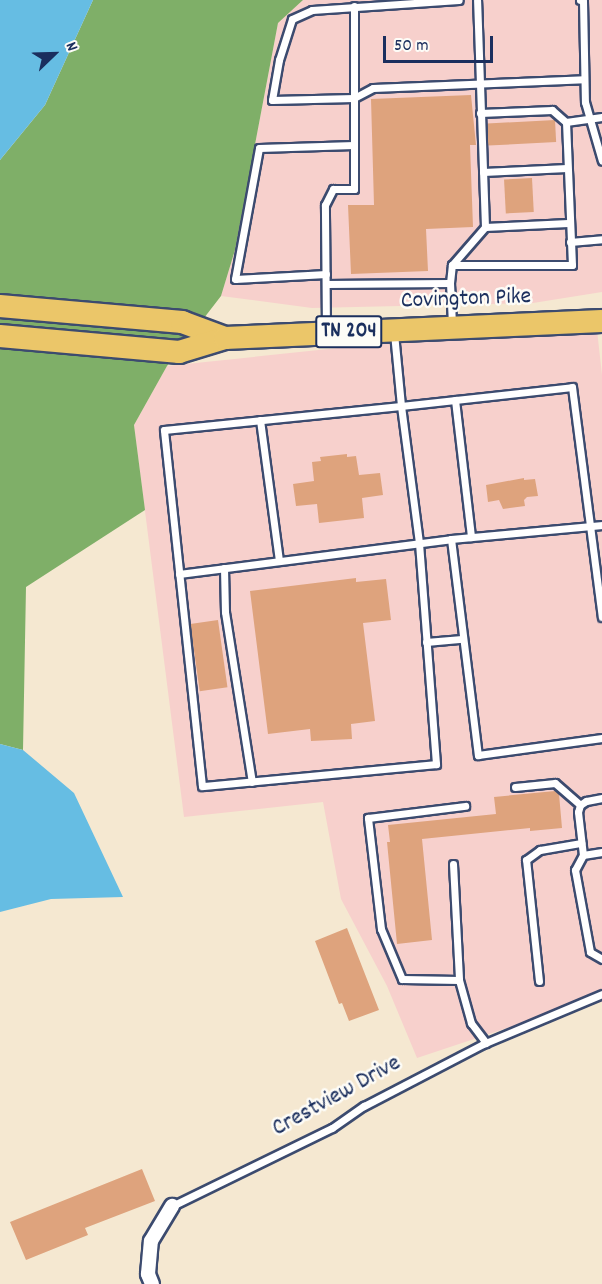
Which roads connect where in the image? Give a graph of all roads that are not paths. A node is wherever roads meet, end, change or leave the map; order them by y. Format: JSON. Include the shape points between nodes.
{"nodes":[{"id":1,"x":459,"y":0,"type":"edge"},
{"id":2,"x":477,"y":0,"type":"edge"},
{"id":3,"x":580,"y":0,"type":"edge"},
{"id":4,"x":354,"y":6,"type":"junction"},
{"id":5,"x":584,"y":79,"type":"junction"},
{"id":6,"x":479,"y":84,"type":"junction"},
{"id":7,"x":354,"y":98,"type":"junction"},
{"id":8,"x":480,"y":113,"type":"junction"},
{"id":9,"x":602,"y":117,"type":"edge"},
{"id":10,"x":590,"y":120,"type":"junction"},
{"id":11,"x":566,"y":122,"type":"junction"},
{"id":12,"x":354,"y":145,"type":"junction"},
{"id":13,"x":602,"y":161,"type":"edge"},
{"id":14,"x":567,"y":168,"type":"junction"},
{"id":15,"x":483,"y":172,"type":"junction"},
{"id":16,"x":568,"y":223,"type":"junction"},
{"id":17,"x":484,"y":227,"type":"junction"},
{"id":18,"x":602,"y":239,"type":"edge"},
{"id":19,"x":570,"y":242,"type":"junction"},
{"id":20,"x":452,"y":265,"type":"junction"},
{"id":21,"x":326,"y":274,"type":"junction"},
{"id":22,"x":450,"y":283,"type":"junction"},
{"id":23,"x":326,"y":284,"type":"junction"},
{"id":24,"x":0,"y":306,"type":"edge"},
{"id":25,"x":602,"y":321,"type":"edge"},
{"id":26,"x":452,"y":328,"type":"junction"},
{"id":27,"x":394,"y":330,"type":"junction"},
{"id":28,"x":326,"y":333,"type":"junction"},
{"id":29,"x":0,"y":336,"type":"edge"},
{"id":30,"x":225,"y":338,"type":"junction"},
{"id":31,"x":455,"y":400,"type":"junction"},
{"id":32,"x":401,"y":406,"type":"junction"},
{"id":33,"x":260,"y":420,"type":"junction"},
{"id":34,"x":602,"y":525,"type":"edge"},
{"id":35,"x":590,"y":526,"type":"junction"},
{"id":36,"x":471,"y":537,"type":"junction"},
{"id":37,"x":451,"y":539,"type":"junction"},
{"id":38,"x":419,"y":543,"type":"junction"},
{"id":39,"x":279,"y":561,"type":"junction"},
{"id":40,"x":224,"y":568,"type":"junction"},
{"id":41,"x":179,"y":574,"type":"junction"},
{"id":42,"x":602,"y":617,"type":"edge"},
{"id":43,"x":462,"y":639,"type":"junction"},
{"id":44,"x":426,"y":642,"type":"junction"},
{"id":45,"x":602,"y":738,"type":"edge"},
{"id":46,"x":252,"y":782,"type":"junction"},
{"id":47,"x":515,"y":787,"type":"dead end"},
{"id":48,"x":602,"y":798,"type":"edge"},
{"id":49,"x":580,"y":805,"type":"junction"},
{"id":50,"x":465,"y":806,"type":"dead end"},
{"id":51,"x":581,"y":843,"type":"junction"},
{"id":52,"x":602,"y":852,"type":"edge"},
{"id":53,"x":583,"y":855,"type":"junction"},
{"id":54,"x":453,"y":864,"type":"dead end"},
{"id":55,"x":602,"y":959,"type":"edge"},
{"id":56,"x":459,"y":980,"type":"junction"},
{"id":57,"x":539,"y":981,"type":"dead end"},
{"id":58,"x":602,"y":994,"type":"edge"},
{"id":59,"x":486,"y":1043,"type":"junction"},
{"id":60,"x":172,"y":1206,"type":"joint"},
{"id":61,"x":152,"y":1284,"type":"edge"}],
"edges":[{"from":1,"to":4,"type":"lane"},
{"from":2,"to":6,"type":"lane"},
{"from":3,"to":5,"type":"lane"},
{"from":4,"to":7,"type":"lane"},
{"from":4,"to":7,"type":"lane","via":[[312,10],[292,19],[272,100]]},
{"from":5,"to":6,"type":"lane"},
{"from":5,"to":10,"type":"lane"},
{"from":6,"to":7,"type":"lane","via":[[373,88]]},
{"from":6,"to":8,"type":"lane"},
{"from":7,"to":12,"type":"lane"},
{"from":8,"to":11,"type":"lane","via":[[552,110]]},
{"from":8,"to":15,"type":"lane"},
{"from":9,"to":10,"type":"lane"},
{"from":10,"to":11,"type":"lane"},
{"from":10,"to":13,"type":"lane"},
{"from":11,"to":14,"type":"lane"},
{"from":12,"to":21,"type":"lane","via":[[354,189],[333,189],[325,205]]},
{"from":12,"to":21,"type":"lane","via":[[259,148],[235,279]]},
{"from":14,"to":15,"type":"lane"},
{"from":14,"to":16,"type":"lane"},
{"from":15,"to":17,"type":"lane"},
{"from":16,"to":17,"type":"lane"},
{"from":16,"to":19,"type":"lane"},
{"from":17,"to":20,"type":"lane"},
{"from":18,"to":19,"type":"lane"},
{"from":19,"to":20,"type":"lane","via":[[572,265]]},
{"from":20,"to":22,"type":"lane"},
{"from":21,"to":23,"type":"lane"},
{"from":22,"to":23,"type":"lane"},
{"from":22,"to":26,"type":"lane"},
{"from":23,"to":28,"type":"lane"},
{"from":24,"to":30,"type":"main road","name":"Covington Pike","number":"TN 204","via":[[182,322]]},
{"from":25,"to":26,"type":"main road","name":"Covington Pike","number":"TN 204"},
{"from":26,"to":27,"type":"main road","name":"Covington Pike","number":"TN 204"},
{"from":27,"to":28,"type":"main road","name":"Covington Pike","number":"TN 204"},
{"from":27,"to":32,"type":"lane"},
{"from":28,"to":30,"type":"main road","name":"Covington Pike","number":"TN 204"},
{"from":29,"to":30,"type":"main road","name":"Covington Pike","number":"TN 204","via":[[179,352]]},
{"from":31,"to":32,"type":"lane"},
{"from":31,"to":35,"type":"lane","via":[[572,387]]},
{"from":31,"to":36,"type":"lane"},
{"from":32,"to":33,"type":"lane"},
{"from":32,"to":38,"type":"lane"},
{"from":33,"to":39,"type":"lane"},
{"from":33,"to":41,"type":"lane","via":[[164,430]]},
{"from":34,"to":35,"type":"lane"},
{"from":35,"to":36,"type":"lane"},
{"from":35,"to":42,"type":"lane"},
{"from":36,"to":37,"type":"lane"},
{"from":37,"to":38,"type":"lane"},
{"from":37,"to":43,"type":"lane"},
{"from":38,"to":39,"type":"lane"},
{"from":38,"to":44,"type":"lane"},
{"from":39,"to":40,"type":"lane"},
{"from":40,"to":41,"type":"lane"},
{"from":40,"to":46,"type":"lane","via":[[225,612]]},
{"from":41,"to":46,"type":"lane","via":[[202,786]]},
{"from":43,"to":44,"type":"lane"},
{"from":43,"to":45,"type":"lane","via":[[478,755]]},
{"from":44,"to":46,"type":"lane","via":[[436,764]]},
{"from":47,"to":49,"type":"lane","via":[[555,783]]},
{"from":48,"to":49,"type":"lane"},
{"from":49,"to":51,"type":"lane"},
{"from":50,"to":56,"type":"lane","via":[[368,818],[381,929],[402,979]]},
{"from":51,"to":53,"type":"lane"},
{"from":51,"to":57,"type":"lane","via":[[540,850],[526,860]]},
{"from":52,"to":53,"type":"lane"},
{"from":53,"to":55,"type":"lane","via":[[574,870],[590,952]]},
{"from":54,"to":56,"type":"lane"},
{"from":56,"to":59,"type":"lane","via":[[471,1023]]},
{"from":58,"to":59,"type":"lane","name":"Crestview Drive"},
{"from":59,"to":60,"type":"lane","name":"Crestview Drive","via":[[364,1106],[332,1128]]},
{"from":60,"to":61,"type":"street","name":"Crestview Drive","via":[[151,1241],[148,1274]]}]}
